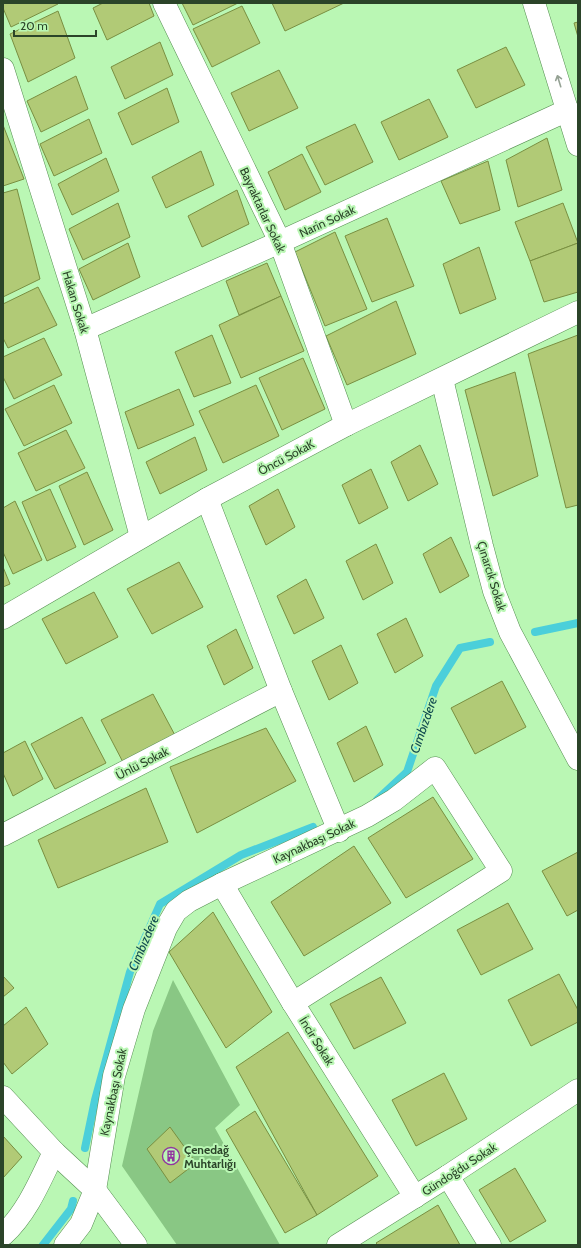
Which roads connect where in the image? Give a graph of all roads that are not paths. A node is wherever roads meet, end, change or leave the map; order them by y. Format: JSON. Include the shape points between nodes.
{"nodes":[{"id":1,"x":164,"y":3,"type":"edge"},
{"id":2,"x":534,"y":3,"type":"edge"},
{"id":3,"x":3,"y":69,"type":"edge"},
{"id":4,"x":568,"y":110,"type":"junction"},
{"id":5,"x":578,"y":145,"type":"edge"},
{"id":6,"x":280,"y":242,"type":"junction"},
{"id":7,"x":578,"y":312,"type":"edge"},
{"id":8,"x":85,"y":329,"type":"junction"},
{"id":9,"x":442,"y":379,"type":"junction"},
{"id":10,"x":346,"y":425,"type":"junction"},
{"id":11,"x":207,"y":499,"type":"junction"},
{"id":12,"x":141,"y":537,"type":"junction"},
{"id":13,"x":3,"y":618,"type":"edge"},
{"id":14,"x":281,"y":691,"type":"junction"},
{"id":15,"x":578,"y":759,"type":"edge"},
{"id":16,"x":339,"y":831,"type":"junction"},
{"id":17,"x":3,"y":835,"type":"edge"},
{"id":18,"x":222,"y":884,"type":"junction"},
{"id":19,"x":293,"y":1003,"type":"junction"},
{"id":20,"x":578,"y":1090,"type":"edge"},
{"id":21,"x":3,"y":1097,"type":"edge"},
{"id":22,"x":54,"y":1152,"type":"junction"},
{"id":23,"x":448,"y":1176,"type":"junction"},
{"id":24,"x":95,"y":1190,"type":"junction"},
{"id":25,"x":415,"y":1197,"type":"junction"},
{"id":26,"x":3,"y":1236,"type":"edge"},
{"id":27,"x":66,"y":1245,"type":"edge"},
{"id":28,"x":136,"y":1245,"type":"edge"},
{"id":29,"x":338,"y":1245,"type":"edge"},
{"id":30,"x":490,"y":1245,"type":"edge"}],
"edges":[{"from":1,"to":6,"type":"street","name":"Bayraktarlar Sokak"},
{"from":4,"to":2,"type":"street","one_way":true},
{"from":3,"to":8,"type":"street","name":"Hakan Sokak"},
{"from":4,"to":5,"type":"street"},
{"from":4,"to":6,"type":"street","name":"Narin Sokak"},
{"from":6,"to":8,"type":"street","name":"Narin Sokak"},
{"from":6,"to":10,"type":"street","name":"Bayraktarlar Sokak"},
{"from":7,"to":9,"type":"street","name":"Öncü SokaK"},
{"from":8,"to":12,"type":"street","name":"Hakan Sokak"},
{"from":9,"to":10,"type":"street","name":"Öncü SokaK"},
{"from":9,"to":15,"type":"street","name":"Çınarcık Sokak","via":[[494,591],[510,632]]},
{"from":10,"to":11,"type":"street","name":"Öncü SokaK"},
{"from":11,"to":12,"type":"street","name":"Öncü SokaK"},
{"from":11,"to":14,"type":"street"},
{"from":12,"to":13,"type":"street","name":"Öncü SokaK"},
{"from":14,"to":16,"type":"street"},
{"from":14,"to":17,"type":"street","name":"Ünlü Sokak"},
{"from":16,"to":18,"type":"street","name":"Kaynakbaşı Sokak"},
{"from":16,"to":19,"type":"street","name":"Kaynakbaşı Sokak","via":[[394,800],[436,768],[501,871]]},
{"from":18,"to":19,"type":"street","name":"İncir Sokak"},
{"from":18,"to":24,"type":"street","name":"Kaynakbaşı Sokak","via":[[184,904],[176,911],[166,928],[134,1009],[114,1076]]},
{"from":19,"to":25,"type":"street","name":"İncir Sokak"},
{"from":20,"to":23,"type":"street","name":"Gündoğdu Sokak"},
{"from":21,"to":22,"type":"street"},
{"from":22,"to":24,"type":"street"},
{"from":22,"to":26,"type":"street","via":[[33,1194],[13,1226]]},
{"from":23,"to":25,"type":"street","name":"Gündoğdu Sokak"},
{"from":23,"to":30,"type":"street"},
{"from":24,"to":27,"type":"street","name":"Kaynakbaşı Sokak","via":[[81,1224]]},
{"from":24,"to":28,"type":"street"},
{"from":25,"to":29,"type":"street","name":"Gündoğdu Sokak"}]}
